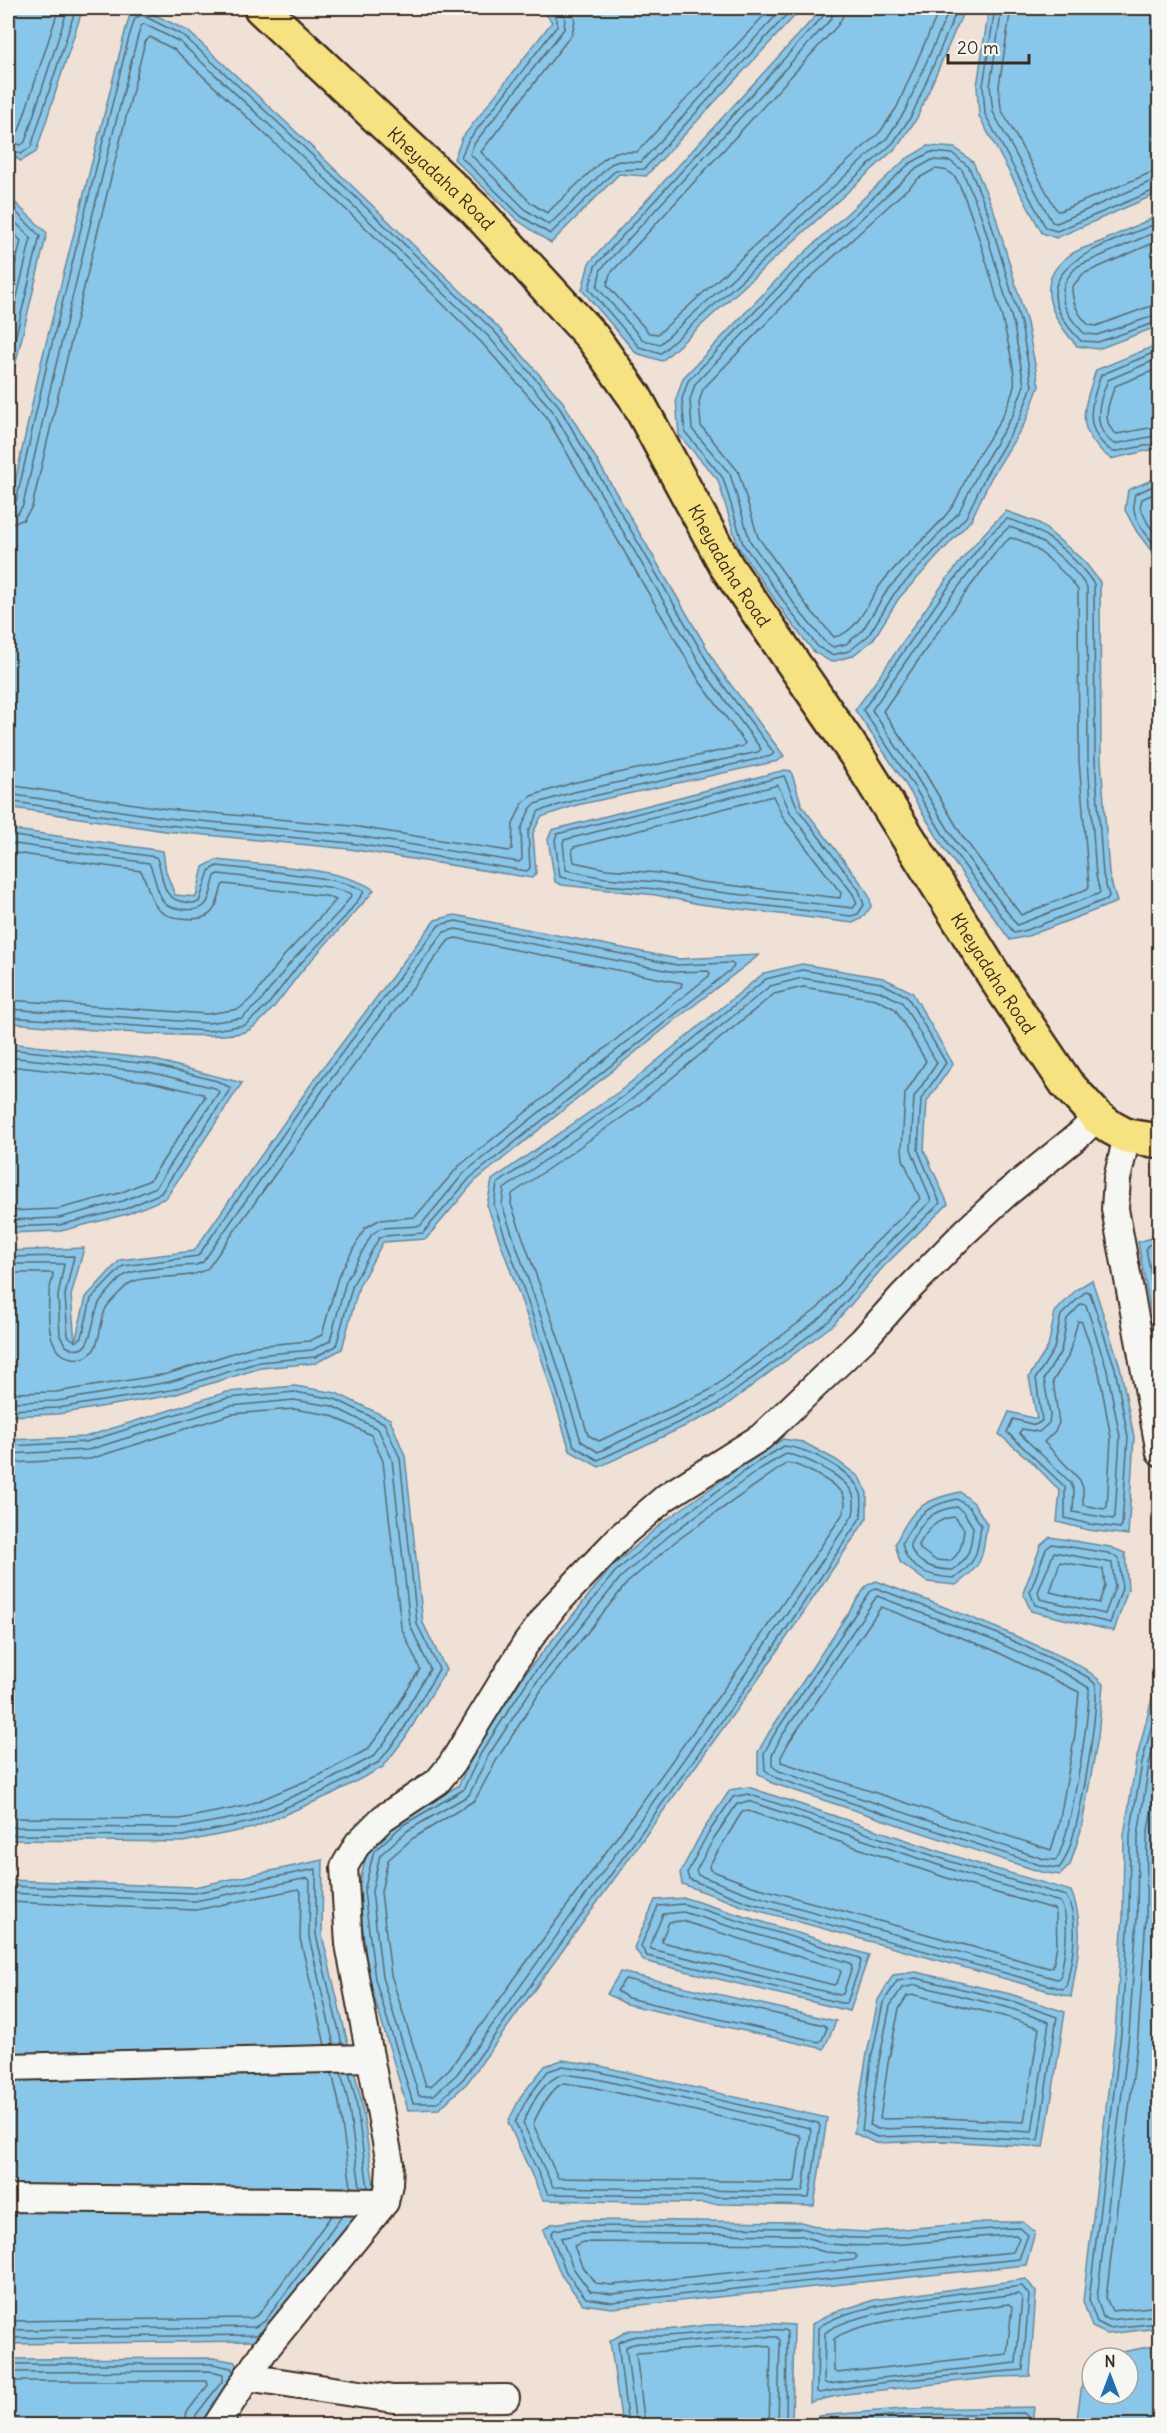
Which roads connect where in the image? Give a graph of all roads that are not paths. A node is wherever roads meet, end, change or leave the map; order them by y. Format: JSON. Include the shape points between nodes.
{"nodes":[{"id":1,"x":261,"y":8,"type":"edge"},
{"id":2,"x":1089,"y":1125,"type":"junction"},
{"id":3,"x":1160,"y":1141,"type":"edge"},
{"id":4,"x":1121,"y":1159,"type":"junction"},
{"id":5,"x":1160,"y":1453,"type":"edge"},
{"id":6,"x":368,"y":2058,"type":"junction"},
{"id":7,"x":8,"y":2067,"type":"edge"},
{"id":8,"x":8,"y":2198,"type":"edge"},
{"id":9,"x":385,"y":2202,"type":"junction"},
{"id":10,"x":248,"y":2377,"type":"junction"},
{"id":11,"x":506,"y":2398,"type":"dead end"},
{"id":12,"x":216,"y":2426,"type":"edge"}],
"edges":[{"from":1,"to":2,"type":"main road","name":"Kheyadaha Road","via":[[476,210],[593,338],[635,397],[727,567],[859,759]]},
{"from":2,"to":4,"type":"main road","name":"Kheyadaha Road","via":[[1112,1128]]},
{"from":2,"to":6,"type":"street","via":[[964,1233],[863,1340],[761,1437],[666,1497],[623,1534],[554,1606],[437,1782],[383,1818],[358,1843],[344,1867],[344,1886],[349,1944]]},
{"from":3,"to":4,"type":"main road","name":"Kheyadaha Road"},
{"from":4,"to":5,"type":"street","via":[[1115,1209]]},
{"from":6,"to":7,"type":"street"},
{"from":6,"to":9,"type":"street","via":[[390,2163]]},
{"from":8,"to":9,"type":"street"},
{"from":9,"to":10,"type":"street","via":[[264,2351]]},
{"from":10,"to":11,"type":"street","via":[[393,2399]]},
{"from":10,"to":12,"type":"street"}]}
